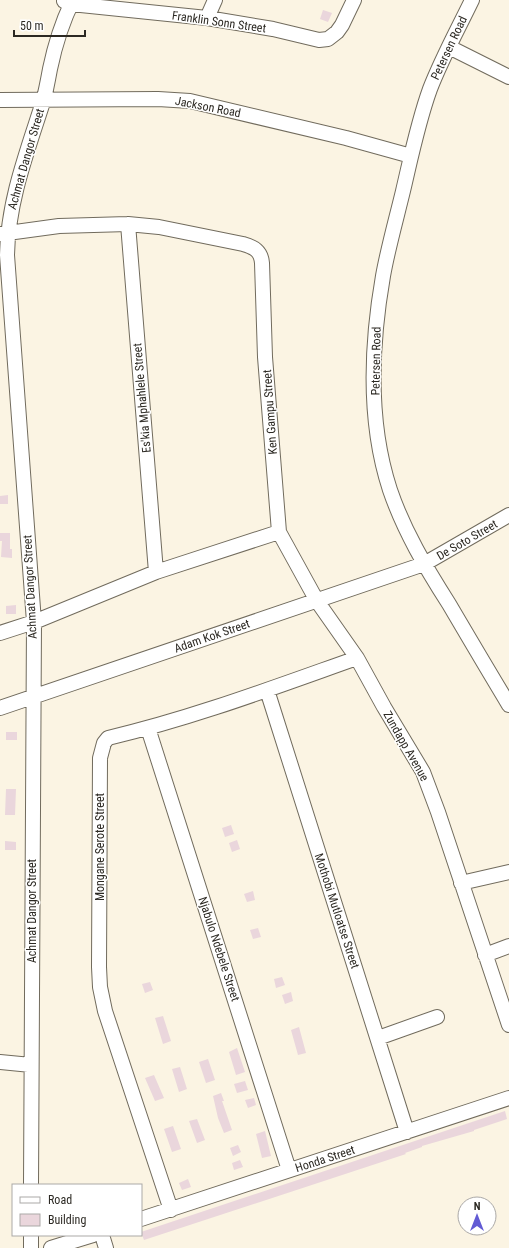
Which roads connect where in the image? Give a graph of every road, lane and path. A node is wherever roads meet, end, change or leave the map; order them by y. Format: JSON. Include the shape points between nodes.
{"nodes":[{"id":1,"x":215,"y":0,"type":"edge"},
{"id":2,"x":354,"y":0,"type":"edge"},
{"id":3,"x":472,"y":0,"type":"edge"},
{"id":4,"x":69,"y":1,"type":"edge"},
{"id":5,"x":207,"y":18,"type":"junction"},
{"id":6,"x":449,"y":47,"type":"junction"},
{"id":7,"x":509,"y":77,"type":"edge"},
{"id":8,"x":0,"y":100,"type":"edge"},
{"id":9,"x":44,"y":100,"type":"junction"},
{"id":10,"x":411,"y":156,"type":"junction"},
{"id":11,"x":128,"y":224,"type":"junction"},
{"id":12,"x":4,"y":234,"type":"edge"},
{"id":13,"x":509,"y":515,"type":"edge"},
{"id":14,"x":279,"y":532,"type":"junction"},
{"id":15,"x":424,"y":564,"type":"junction"},
{"id":16,"x":156,"y":572,"type":"junction"},
{"id":17,"x":317,"y":601,"type":"junction"},
{"id":18,"x":34,"y":622,"type":"junction"},
{"id":19,"x":0,"y":633,"type":"edge"},
{"id":20,"x":357,"y":658,"type":"junction"},
{"id":21,"x":267,"y":690,"type":"junction"},
{"id":22,"x":34,"y":696,"type":"junction"},
{"id":23,"x":509,"y":705,"type":"edge"},
{"id":24,"x":0,"y":708,"type":"edge"},
{"id":25,"x":148,"y":728,"type":"junction"},
{"id":26,"x":509,"y":872,"type":"edge"},
{"id":27,"x":461,"y":883,"type":"junction"},
{"id":28,"x":509,"y":946,"type":"edge"},
{"id":29,"x":485,"y":955,"type":"junction"},
{"id":30,"x":437,"y":1018,"type":"dead end"},
{"id":31,"x":509,"y":1025,"type":"edge"},
{"id":32,"x":378,"y":1038,"type":"junction"},
{"id":33,"x":0,"y":1062,"type":"edge"},
{"id":34,"x":31,"y":1065,"type":"junction"},
{"id":35,"x":509,"y":1098,"type":"edge"},
{"id":36,"x":407,"y":1132,"type":"junction"},
{"id":37,"x":290,"y":1170,"type":"junction"},
{"id":38,"x":31,"y":1184,"type":"edge"},
{"id":39,"x":171,"y":1210,"type":"junction"},
{"id":40,"x":142,"y":1219,"type":"edge"},
{"id":41,"x":31,"y":1236,"type":"edge"},
{"id":42,"x":90,"y":1236,"type":"edge"},
{"id":43,"x":102,"y":1236,"type":"edge"},
{"id":44,"x":31,"y":1248,"type":"edge"},
{"id":45,"x":51,"y":1248,"type":"edge"},
{"id":46,"x":106,"y":1248,"type":"edge"}],
"edges":[{"from":1,"to":5,"type":"street"},
{"from":2,"to":5,"type":"street","name":"Franklin Sonn Street","via":[[342,25],[333,37],[328,39],[319,40]]},
{"from":3,"to":6,"type":"street","name":"Petersen Road"},
{"from":4,"to":5,"type":"street","name":"Franklin Sonn Street"},
{"from":4,"to":9,"type":"street","name":"Achmat Dangor Street"},
{"from":6,"to":7,"type":"street"},
{"from":6,"to":10,"type":"street","name":"Petersen Road","via":[[430,90]]},
{"from":8,"to":9,"type":"street","name":"Jackson Road"},
{"from":9,"to":10,"type":"street","name":"Jackson Road","via":[[158,99],[190,102],[346,138]]},
{"from":9,"to":12,"type":"street","name":"Achmat Dangor Street"},
{"from":10,"to":15,"type":"street","name":"Petersen Road","via":[[383,277],[377,319],[375,402],[380,451],[388,484],[405,528]]},
{"from":11,"to":12,"type":"street","name":"Ken Gampu Street","via":[[59,226]]},
{"from":11,"to":14,"type":"street","name":"Ken Gampu Street","via":[[158,227],[243,244],[260,252],[265,357]]},
{"from":11,"to":16,"type":"street","name":"Es'kia Mphahlele Street"},
{"from":12,"to":18,"type":"street","name":"Achmat Dangor Street"},
{"from":13,"to":15,"type":"street","name":"De Soto Street"},
{"from":14,"to":16,"type":"street"},
{"from":14,"to":17,"type":"street","name":"Zundapp Avenue"},
{"from":15,"to":17,"type":"street","name":"Adam Kok Street"},
{"from":15,"to":23,"type":"street","name":"Petersen Road"},
{"from":16,"to":18,"type":"street"},
{"from":17,"to":20,"type":"street","name":"Zundapp Avenue"},
{"from":17,"to":22,"type":"street","name":"Adam Kok Street"},
{"from":18,"to":19,"type":"street"},
{"from":18,"to":22,"type":"street","name":"Achmat Dangor Street"},
{"from":20,"to":21,"type":"street","name":"Mongane Serote Street"},
{"from":20,"to":27,"type":"street","name":"Zundapp Avenue","via":[[423,772]]},
{"from":21,"to":25,"type":"street","name":"Mongane Serote Street"},
{"from":21,"to":32,"type":"street","name":"Mothobi Mutloatse Street"},
{"from":22,"to":24,"type":"street","name":"Adam Kok Street"},
{"from":22,"to":34,"type":"street","name":"Achmat Dangor Street"},
{"from":25,"to":37,"type":"street","name":"Njabulo Ndebele Street"},
{"from":25,"to":39,"type":"street","name":"Mongane Serote Street","via":[[108,738],[100,758],[99,967],[105,1011]]},
{"from":26,"to":27,"type":"street"},
{"from":27,"to":29,"type":"street","name":"Zundapp Avenue"},
{"from":28,"to":29,"type":"street"},
{"from":29,"to":31,"type":"street","name":"Zundapp Avenue"},
{"from":30,"to":32,"type":"street"},
{"from":32,"to":36,"type":"street","name":"Mothobi Mutloatse Street"},
{"from":33,"to":34,"type":"street"},
{"from":34,"to":38,"type":"street","name":"Achmat Dangor Street"},
{"from":35,"to":36,"type":"street","name":"Honda Street"},
{"from":36,"to":37,"type":"street","name":"Honda Street"},
{"from":37,"to":39,"type":"street","name":"Honda Street"},
{"from":39,"to":40,"type":"street","name":"Honda Street"},
{"from":41,"to":44,"type":"street"},
{"from":42,"to":45,"type":"street"},
{"from":43,"to":46,"type":"street"}]}
